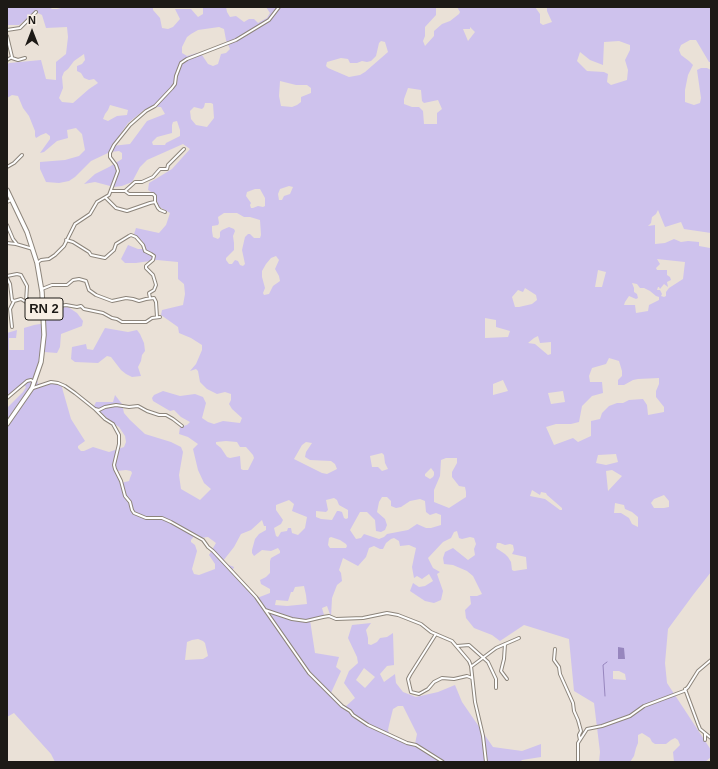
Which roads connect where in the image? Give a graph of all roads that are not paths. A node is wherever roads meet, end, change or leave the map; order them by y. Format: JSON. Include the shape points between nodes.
{"nodes":[{"id":1,"x":280,"y":7,"type":"edge"},
{"id":2,"x":36,"y":12,"type":"dead end"},
{"id":3,"x":7,"y":30,"type":"edge"},
{"id":4,"x":7,"y":36,"type":"edge"},
{"id":5,"x":12,"y":58,"type":"junction"},
{"id":6,"x":25,"y":58,"type":"dead end"},
{"id":7,"x":7,"y":60,"type":"edge"},
{"id":8,"x":184,"y":149,"type":"dead end"},
{"id":9,"x":22,"y":154,"type":"dead end"},
{"id":10,"x":7,"y":167,"type":"edge"},
{"id":11,"x":7,"y":190,"type":"edge"},
{"id":12,"x":111,"y":190,"type":"junction"},
{"id":13,"x":125,"y":191,"type":"junction"},
{"id":14,"x":106,"y":198,"type":"junction"},
{"id":15,"x":12,"y":200,"type":"junction"},
{"id":16,"x":7,"y":202,"type":"edge"},
{"id":17,"x":155,"y":202,"type":"junction"},
{"id":18,"x":165,"y":212,"type":"dead end"},
{"id":19,"x":7,"y":225,"type":"edge"},
{"id":20,"x":66,"y":240,"type":"junction"},
{"id":21,"x":7,"y":243,"type":"edge"},
{"id":22,"x":18,"y":245,"type":"junction"},
{"id":23,"x":33,"y":249,"type":"junction"},
{"id":24,"x":37,"y":263,"type":"junction"},
{"id":25,"x":7,"y":277,"type":"edge"},
{"id":26,"x":42,"y":288,"type":"junction"},
{"id":27,"x":150,"y":298,"type":"junction"},
{"id":28,"x":14,"y":301,"type":"junction"},
{"id":29,"x":26,"y":302,"type":"junction"},
{"id":30,"x":44,"y":310,"type":"junction"},
{"id":31,"x":12,"y":327,"type":"dead end"},
{"id":32,"x":34,"y":382,"type":"junction"},
{"id":33,"x":32,"y":388,"type":"junction"},
{"id":34,"x":7,"y":398,"type":"edge"},
{"id":35,"x":95,"y":409,"type":"junction"},
{"id":36,"x":7,"y":424,"type":"edge"},
{"id":37,"x":182,"y":426,"type":"dead end"},
{"id":38,"x":264,"y":610,"type":"junction"},
{"id":39,"x":436,"y":634,"type":"junction"},
{"id":40,"x":519,"y":638,"type":"dead end"},
{"id":41,"x":505,"y":644,"type":"junction"},
{"id":42,"x":457,"y":646,"type":"junction"},
{"id":43,"x":555,"y":649,"type":"dead end"},
{"id":44,"x":483,"y":658,"type":"junction"},
{"id":45,"x":711,"y":660,"type":"edge"},
{"id":46,"x":472,"y":666,"type":"junction"},
{"id":47,"x":472,"y":678,"type":"junction"},
{"id":48,"x":507,"y":679,"type":"dead end"},
{"id":49,"x":496,"y":688,"type":"dead end"},
{"id":50,"x":685,"y":689,"type":"junction"},
{"id":51,"x":705,"y":734,"type":"junction"},
{"id":52,"x":711,"y":738,"type":"edge"},
{"id":53,"x":580,"y":740,"type":"junction"},
{"id":54,"x":705,"y":740,"type":"dead end"},
{"id":55,"x":443,"y":762,"type":"edge"},
{"id":56,"x":486,"y":762,"type":"edge"},
{"id":57,"x":578,"y":762,"type":"edge"}],
"edges":[{"from":1,"to":12,"type":"street","via":[[269,20],[236,40],[182,63],[172,88],[130,126],[114,145],[110,157],[118,171]]},
{"from":2,"to":3,"type":"street","via":[[20,28]]},
{"from":4,"to":5,"type":"street"},
{"from":5,"to":6,"type":"street"},
{"from":5,"to":7,"type":"street"},
{"from":8,"to":13,"type":"street","via":[[167,169],[160,169],[153,177],[142,182],[135,182]]},
{"from":9,"to":10,"type":"street"},
{"from":11,"to":15,"type":"main road","number":"RN 2"},
{"from":12,"to":13,"type":"street"},
{"from":12,"to":14,"type":"street"},
{"from":13,"to":17,"type":"street","via":[[129,194],[153,194]]},
{"from":14,"to":17,"type":"street","via":[[116,208],[127,211]]},
{"from":14,"to":20,"type":"street","via":[[98,202],[90,214],[75,224]]},
{"from":15,"to":16,"type":"street"},
{"from":15,"to":23,"type":"main road","number":"RN 2"},
{"from":17,"to":18,"type":"street","via":[[160,210]]},
{"from":19,"to":22,"type":"street"},
{"from":20,"to":24,"type":"street","via":[[55,255]]},
{"from":20,"to":27,"type":"street","via":[[91,255],[105,258],[114,250],[116,244],[128,236],[136,237],[145,251],[154,256],[146,266],[156,285],[149,293]]},
{"from":21,"to":22,"type":"street"},
{"from":22,"to":23,"type":"street"},
{"from":23,"to":24,"type":"main road","number":"RN 2"},
{"from":24,"to":26,"type":"main road","number":"RN 2"},
{"from":25,"to":28,"type":"street","via":[[11,298]]},
{"from":25,"to":29,"type":"street","via":[[21,275],[27,286]]},
{"from":26,"to":27,"type":"street","via":[[67,285],[72,280],[79,279],[86,281],[89,290],[96,295],[112,301],[126,298],[139,301]]},
{"from":26,"to":30,"type":"main road","number":"RN 2"},
{"from":27,"to":30,"type":"street","via":[[156,300],[158,317],[146,322],[122,322],[81,306],[66,305]]},
{"from":28,"to":29,"type":"street","via":[[21,299]]},
{"from":28,"to":31,"type":"street","via":[[10,309]]},
{"from":29,"to":30,"type":"street","via":[[31,307]]},
{"from":30,"to":32,"type":"main road","number":"RN 2","via":[[42,353]]},
{"from":32,"to":33,"type":"main road","number":"RN 2"},
{"from":32,"to":34,"type":"street","via":[[26,382]]},
{"from":33,"to":35,"type":"street","via":[[51,382],[58,383]]},
{"from":33,"to":36,"type":"main road","number":"RN 2"},
{"from":35,"to":37,"type":"street","via":[[138,406],[159,415],[166,415]]},
{"from":35,"to":38,"type":"street","via":[[113,424],[119,434],[114,465],[134,513],[146,518],[162,518],[203,540],[256,597]]},
{"from":38,"to":39,"type":"street","via":[[306,621],[323,616],[358,619],[387,613],[421,624]]},
{"from":38,"to":55,"type":"street","via":[[309,673],[342,706],[383,732],[416,745]]},
{"from":39,"to":42,"type":"street"},
{"from":39,"to":47,"type":"street","via":[[408,679],[411,692],[419,694],[442,678]]},
{"from":40,"to":41,"type":"street"},
{"from":41,"to":44,"type":"street"},
{"from":41,"to":48,"type":"street","via":[[502,671]]},
{"from":42,"to":44,"type":"street","via":[[469,645]]},
{"from":42,"to":46,"type":"street"},
{"from":43,"to":53,"type":"street","via":[[554,660],[573,703],[581,731]]},
{"from":44,"to":46,"type":"street"},
{"from":44,"to":49,"type":"street","via":[[488,662],[496,679]]},
{"from":45,"to":50,"type":"street","via":[[698,671]]},
{"from":46,"to":47,"type":"street"},
{"from":47,"to":56,"type":"street"},
{"from":50,"to":51,"type":"street","via":[[700,730]]},
{"from":50,"to":53,"type":"street","via":[[644,706],[630,716],[587,729]]},
{"from":51,"to":52,"type":"street"},
{"from":51,"to":54,"type":"street"},
{"from":53,"to":57,"type":"street"}]}
